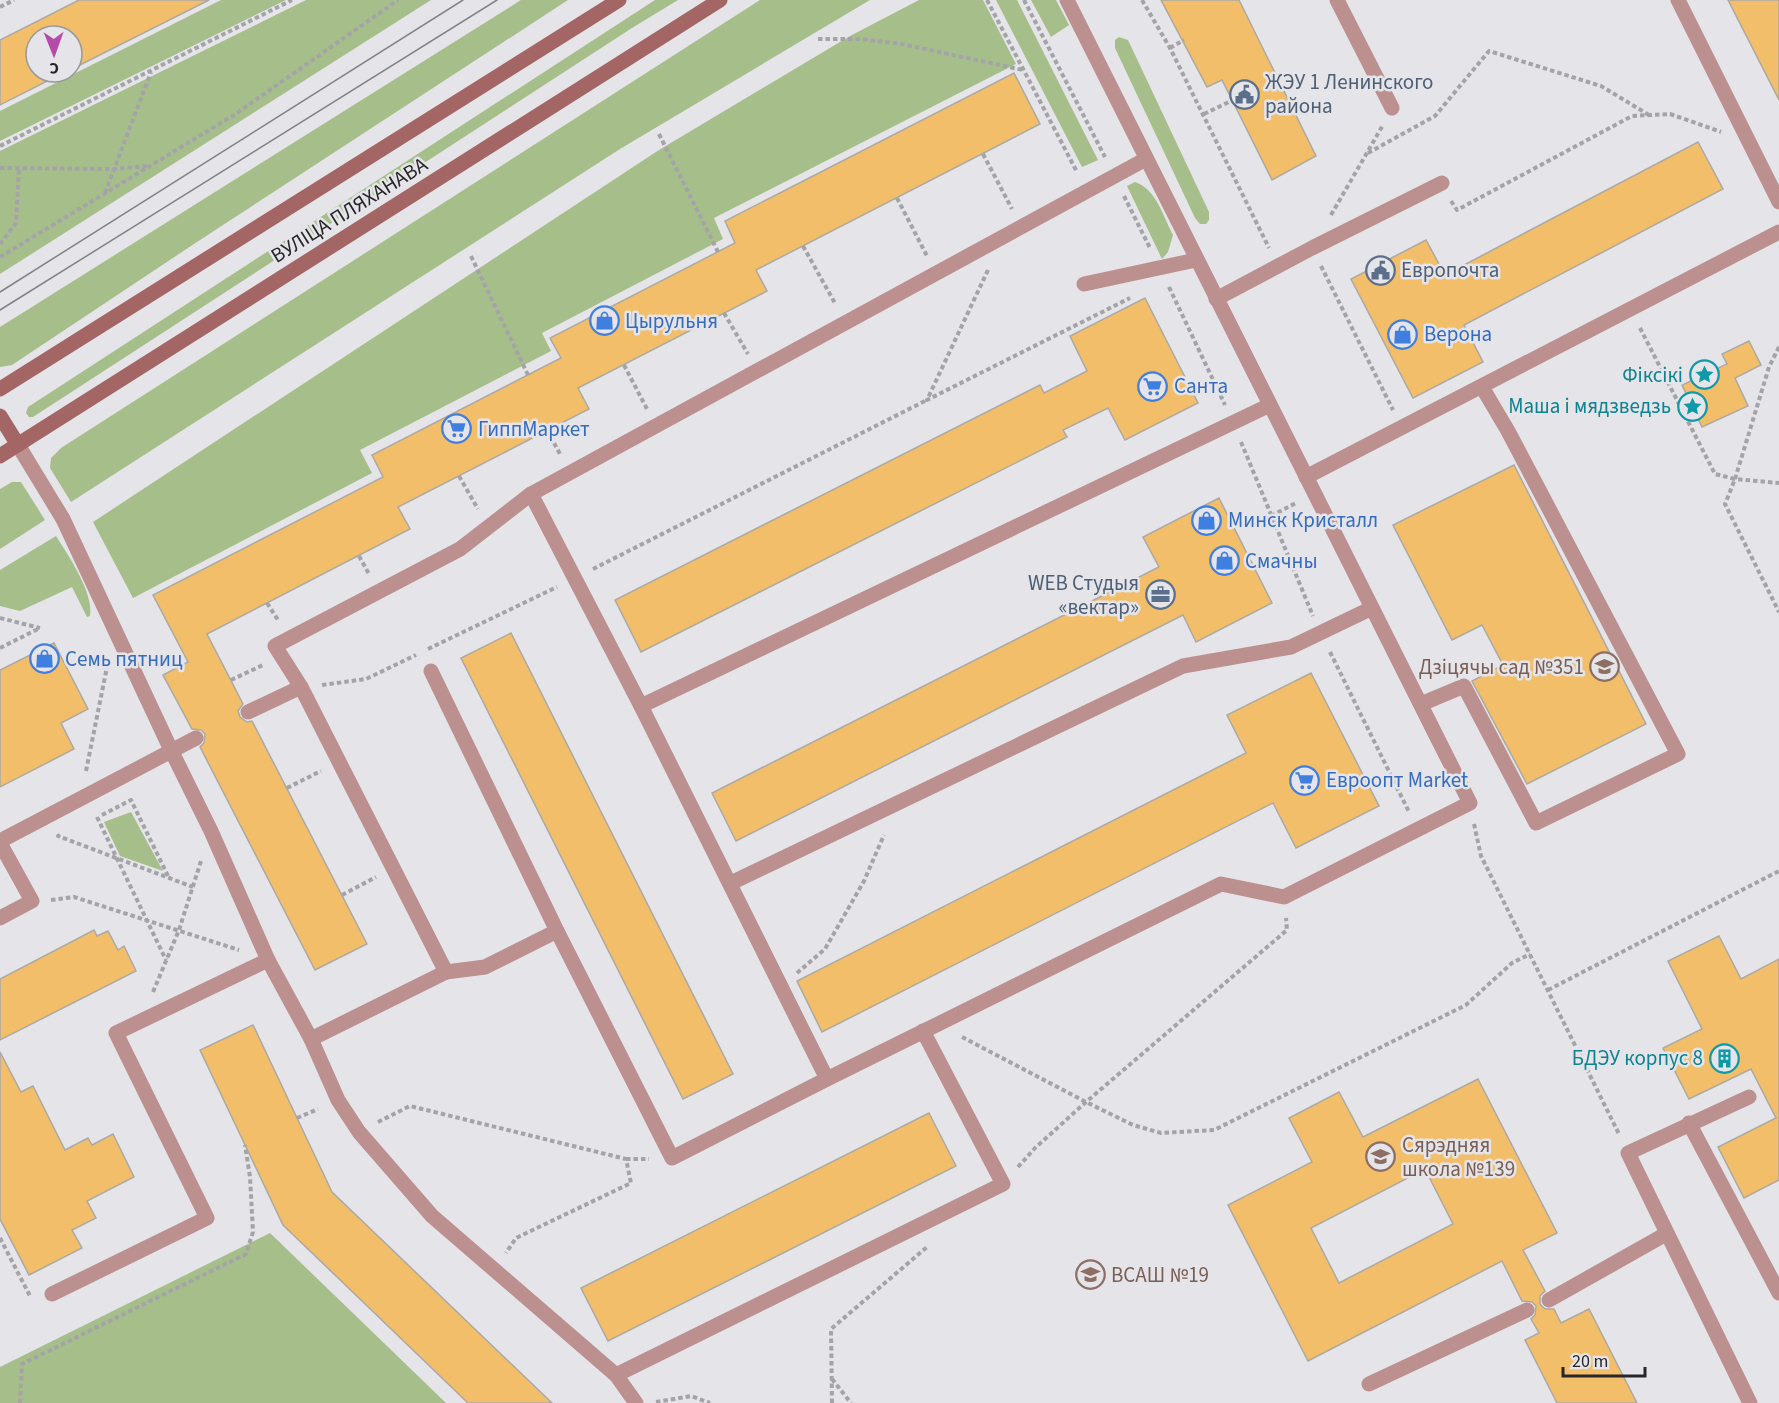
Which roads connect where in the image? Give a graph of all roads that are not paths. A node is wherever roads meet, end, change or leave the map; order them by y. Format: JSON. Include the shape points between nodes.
{"nodes":[{"id":1,"x":619,"y":0,"type":"edge"},
{"id":2,"x":720,"y":0,"type":"edge"},
{"id":3,"x":1067,"y":0,"type":"edge"},
{"id":4,"x":1337,"y":0,"type":"edge"},
{"id":5,"x":1677,"y":0,"type":"edge"},
{"id":6,"x":1392,"y":108,"type":"road end"},
{"id":7,"x":1146,"y":159,"type":"junction"},
{"id":8,"x":1442,"y":184,"type":"road end"},
{"id":9,"x":1779,"y":202,"type":"edge"},
{"id":10,"x":1779,"y":232,"type":"edge"},
{"id":11,"x":1196,"y":260,"type":"junction"},
{"id":12,"x":1084,"y":284,"type":"dead end"},
{"id":13,"x":1216,"y":299,"type":"junction"},
{"id":14,"x":1482,"y":387,"type":"junction"},
{"id":15,"x":0,"y":389,"type":"edge"},
{"id":16,"x":1270,"y":405,"type":"junction"},
{"id":17,"x":0,"y":416,"type":"edge"},
{"id":18,"x":18,"y":445,"type":"junction"},
{"id":19,"x":0,"y":456,"type":"edge"},
{"id":20,"x":1306,"y":477,"type":"junction"},
{"id":21,"x":531,"y":494,"type":"junction"},
{"id":22,"x":1372,"y":608,"type":"junction"},
{"id":23,"x":431,"y":671,"type":"dead end"},
{"id":24,"x":301,"y":687,"type":"junction"},
{"id":25,"x":1421,"y":704,"type":"junction"},
{"id":26,"x":641,"y":706,"type":"junction"},
{"id":27,"x":248,"y":712,"type":"dead end"},
{"id":28,"x":196,"y":738,"type":"dead end"},
{"id":29,"x":171,"y":750,"type":"junction"},
{"id":30,"x":0,"y":842,"type":"edge"},
{"id":31,"x":731,"y":883,"type":"junction"},
{"id":32,"x":0,"y":918,"type":"edge"},
{"id":33,"x":557,"y":930,"type":"junction"},
{"id":34,"x":268,"y":960,"type":"junction"},
{"id":35,"x":446,"y":972,"type":"junction"},
{"id":36,"x":923,"y":1031,"type":"junction"},
{"id":37,"x":311,"y":1039,"type":"junction"},
{"id":38,"x":827,"y":1079,"type":"junction"},
{"id":39,"x":1749,"y":1097,"type":"dead end"},
{"id":40,"x":1689,"y":1123,"type":"junction"},
{"id":41,"x":1666,"y":1234,"type":"junction"},
{"id":42,"x":1779,"y":1293,"type":"edge"},
{"id":43,"x":52,"y":1294,"type":"road end"},
{"id":44,"x":1549,"y":1300,"type":"dead end"},
{"id":45,"x":1527,"y":1310,"type":"dead end"},
{"id":46,"x":616,"y":1375,"type":"junction"},
{"id":47,"x":1369,"y":1384,"type":"dead end"},
{"id":48,"x":636,"y":1403,"type":"edge"},
{"id":49,"x":1750,"y":1403,"type":"edge"}],
"edges":[{"from":1,"to":15,"type":"main road","name":"ВУЛІЦА ПЛЯХАНАВА"},
{"from":2,"to":18,"type":"main road","name":"ВУЛІЦА ПЛЯХАНАВА"},
{"from":3,"to":7,"type":"lane"},
{"from":4,"to":6,"type":"lane"},
{"from":5,"to":9,"type":"lane"},
{"from":7,"to":11,"type":"lane"},
{"from":7,"to":21,"type":"lane"},
{"from":8,"to":13,"type":"lane"},
{"from":10,"to":14,"type":"lane"},
{"from":11,"to":12,"type":"lane"},
{"from":11,"to":13,"type":"lane"},
{"from":13,"to":16,"type":"lane"},
{"from":14,"to":20,"type":"lane"},
{"from":14,"to":25,"type":"lane","via":[[1678,754],[1536,823],[1464,686]]},
{"from":16,"to":20,"type":"lane"},
{"from":16,"to":26,"type":"lane"},
{"from":17,"to":18,"type":"main road"},
{"from":18,"to":19,"type":"main road","name":"ВУЛІЦА ПЛЯХАНАВА"},
{"from":18,"to":29,"type":"lane","via":[[63,519]]},
{"from":20,"to":22,"type":"lane"},
{"from":21,"to":24,"type":"lane","via":[[460,549],[275,646]]},
{"from":21,"to":26,"type":"lane"},
{"from":22,"to":25,"type":"lane"},
{"from":22,"to":31,"type":"lane","via":[[1291,647],[1183,666]]},
{"from":23,"to":33,"type":"lane"},
{"from":24,"to":27,"type":"lane"},
{"from":24,"to":35,"type":"lane"},
{"from":25,"to":36,"type":"lane","via":[[1470,803],[1284,897],[1221,884]]},
{"from":26,"to":31,"type":"lane"},
{"from":28,"to":29,"type":"lane"},
{"from":29,"to":30,"type":"lane"},
{"from":29,"to":34,"type":"lane"},
{"from":30,"to":32,"type":"lane","via":[[32,902]]},
{"from":31,"to":38,"type":"lane"},
{"from":33,"to":35,"type":"lane","via":[[485,967]]},
{"from":33,"to":38,"type":"lane","via":[[672,1158]]},
{"from":34,"to":37,"type":"lane"},
{"from":34,"to":43,"type":"lane","via":[[116,1033],[207,1218]]},
{"from":35,"to":37,"type":"lane"},
{"from":36,"to":38,"type":"lane"},
{"from":36,"to":46,"type":"lane","via":[[1003,1184]]},
{"from":37,"to":46,"type":"lane","via":[[338,1100],[358,1132],[432,1216]]},
{"from":39,"to":40,"type":"lane"},
{"from":40,"to":41,"type":"lane","via":[[1628,1153]]},
{"from":40,"to":42,"type":"lane"},
{"from":41,"to":44,"type":"lane"},
{"from":41,"to":49,"type":"lane"},
{"from":45,"to":47,"type":"lane"},
{"from":46,"to":48,"type":"lane"}]}
